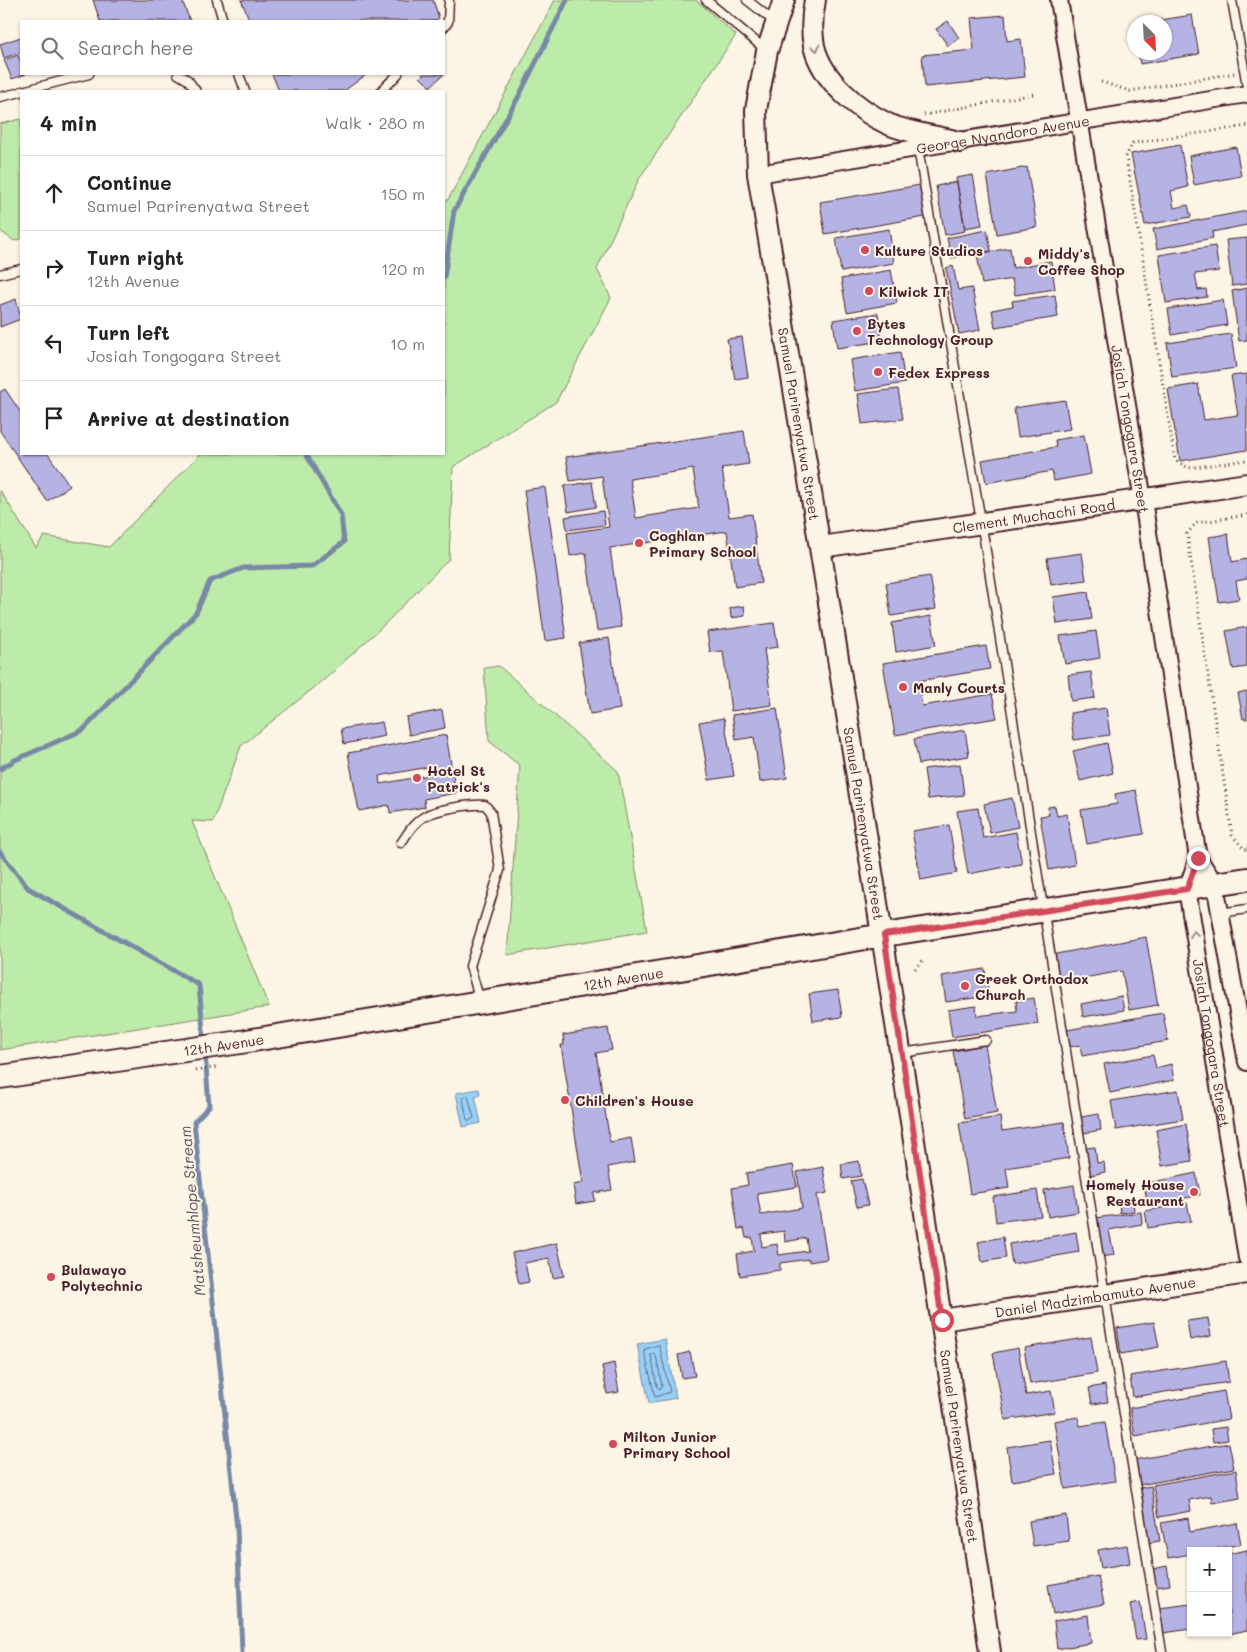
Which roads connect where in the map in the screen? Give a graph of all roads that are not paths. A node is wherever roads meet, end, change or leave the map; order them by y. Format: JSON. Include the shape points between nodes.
{"nodes":[{"id":1,"x":217,"y":0,"type":"edge"},
{"id":2,"x":449,"y":0,"type":"edge"},
{"id":3,"x":706,"y":0,"type":"edge"},
{"id":4,"x":747,"y":0,"type":"edge"},
{"id":5,"x":784,"y":0,"type":"edge"},
{"id":6,"x":815,"y":0,"type":"edge"},
{"id":7,"x":1059,"y":0,"type":"edge"},
{"id":8,"x":1232,"y":0,"type":"edge"},
{"id":9,"x":223,"y":20,"type":"edge"},
{"id":10,"x":776,"y":22,"type":"junction"},
{"id":11,"x":445,"y":26,"type":"edge"},
{"id":12,"x":767,"y":51,"type":"junction"},
{"id":13,"x":85,"y":75,"type":"edge"},
{"id":14,"x":180,"y":75,"type":"edge"},
{"id":15,"x":239,"y":75,"type":"edge"},
{"id":16,"x":397,"y":75,"type":"edge"},
{"id":17,"x":1247,"y":86,"type":"edge"},
{"id":18,"x":26,"y":90,"type":"edge"},
{"id":19,"x":195,"y":90,"type":"edge"},
{"id":20,"x":245,"y":90,"type":"edge"},
{"id":21,"x":382,"y":90,"type":"edge"},
{"id":22,"x":20,"y":92,"type":"edge"},
{"id":23,"x":1247,"y":94,"type":"edge"},
{"id":24,"x":0,"y":97,"type":"edge"},
{"id":25,"x":1081,"y":121,"type":"junction"},
{"id":26,"x":959,"y":142,"type":"junction"},
{"id":27,"x":918,"y":148,"type":"junction"},
{"id":28,"x":758,"y":174,"type":"junction"},
{"id":29,"x":20,"y":269,"type":"edge"},
{"id":30,"x":0,"y":274,"type":"edge"},
{"id":31,"x":1247,"y":484,"type":"edge"},
{"id":32,"x":1143,"y":500,"type":"junction"},
{"id":33,"x":981,"y":523,"type":"junction"},
{"id":34,"x":821,"y":547,"type":"junction"},
{"id":35,"x":401,"y":843,"type":"dead end"},
{"id":36,"x":1198,"y":858,"type":"junction"},
{"id":37,"x":1247,"y":879,"type":"edge"},
{"id":38,"x":1215,"y":884,"type":"junction"},
{"id":39,"x":1187,"y":889,"type":"junction"},
{"id":40,"x":1247,"y":909,"type":"edge"},
{"id":41,"x":1044,"y":912,"type":"junction"},
{"id":42,"x":1220,"y":913,"type":"junction"},
{"id":43,"x":884,"y":935,"type":"junction"},
{"id":44,"x":481,"y":1003,"type":"junction"},
{"id":45,"x":986,"y":1040,"type":"dead end"},
{"id":46,"x":901,"y":1053,"type":"junction"},
{"id":47,"x":1247,"y":1062,"type":"edge"},
{"id":48,"x":0,"y":1077,"type":"edge"},
{"id":49,"x":1247,"y":1258,"type":"edge"},
{"id":50,"x":1247,"y":1273,"type":"edge"},
{"id":51,"x":1104,"y":1295,"type":"junction"},
{"id":52,"x":942,"y":1320,"type":"junction"},
{"id":53,"x":990,"y":1652,"type":"edge"},
{"id":54,"x":1162,"y":1652,"type":"edge"}],
"edges":[{"from":1,"to":9,"type":"lane"},
{"from":2,"to":11,"type":"lane"},
{"from":3,"to":12,"type":"lane"},
{"from":4,"to":10,"type":"lane"},
{"from":5,"to":10,"type":"street","name":"Samuel Parirenyatwa Street"},
{"from":6,"to":26,"type":"street","one_way":true,"via":[[812,21],[814,46],[824,69],[851,101],[889,124]]},
{"from":7,"to":25,"type":"street","name":"Josiah Tongogara Street"},
{"from":8,"to":17,"type":"lane"},
{"from":10,"to":12,"type":"street","name":"Samuel Parirenyatwa Street"},
{"from":12,"to":28,"type":"street","name":"Samuel Parirenyatwa Street","via":[[756,110]]},
{"from":13,"to":18,"type":"lane"},
{"from":14,"to":19,"type":"lane"},
{"from":15,"to":20,"type":"lane"},
{"from":16,"to":21,"type":"lane"},
{"from":22,"to":24,"type":"lane"},
{"from":23,"to":25,"type":"street","name":"George Nyandoro Avenue"},
{"from":25,"to":26,"type":"street","name":"George Nyandoro Avenue"},
{"from":25,"to":32,"type":"street","name":"Josiah Tongogara Street"},
{"from":26,"to":27,"type":"street","name":"George Nyandoro Avenue"},
{"from":27,"to":28,"type":"street","name":"George Nyandoro Avenue"},
{"from":27,"to":33,"type":"lane"},
{"from":28,"to":34,"type":"street","name":"Samuel Parirenyatwa Street"},
{"from":29,"to":30,"type":"lane"},
{"from":31,"to":32,"type":"street","name":"Clement Muchachi Road"},
{"from":32,"to":33,"type":"street","name":"Clement Muchachi Road"},
{"from":32,"to":36,"type":"street","name":"Josiah Tongogara Street"},
{"from":33,"to":34,"type":"street","name":"Clement Muchachi Road"},
{"from":33,"to":41,"type":"lane"},
{"from":34,"to":43,"type":"street","name":"Samuel Parirenyatwa Street"},
{"from":35,"to":44,"type":"lane","via":[[411,828],[426,816],[474,804],[485,805],[491,812],[500,870],[470,966]]},
{"from":36,"to":38,"type":"street","name":"Josiah Tongogara Street"},
{"from":36,"to":39,"type":"street","name":"Josiah Tongogara Street"},
{"from":37,"to":38,"type":"main road","name":"12th Avenue"},
{"from":38,"to":39,"type":"main road","name":"12th Avenue"},
{"from":38,"to":42,"type":"street","name":"Josiah Tongogara Street"},
{"from":39,"to":41,"type":"main road","name":"12th Avenue"},
{"from":49,"to":39,"type":"street","name":"Josiah Tongogara Street","one_way":true},
{"from":40,"to":42,"type":"lane"},
{"from":41,"to":43,"type":"main road","name":"12th Avenue"},
{"from":41,"to":51,"type":"lane"},
{"from":42,"to":47,"type":"street","name":"Josiah Tongogara Street"},
{"from":43,"to":44,"type":"main road","name":"12th Avenue"},
{"from":43,"to":46,"type":"street","name":"Samuel Parirenyatwa Street"},
{"from":44,"to":48,"type":"main road","name":"12th Avenue"},
{"from":45,"to":46,"type":"lane"},
{"from":46,"to":52,"type":"street","name":"Samuel Parirenyatwa Street"},
{"from":50,"to":51,"type":"street","name":"Daniel Madzimbamuto Avenue"},
{"from":51,"to":52,"type":"street","name":"Daniel Madzimbamuto Avenue"},
{"from":51,"to":54,"type":"lane"},
{"from":52,"to":53,"type":"street","name":"Samuel Parirenyatwa Street"}]}
